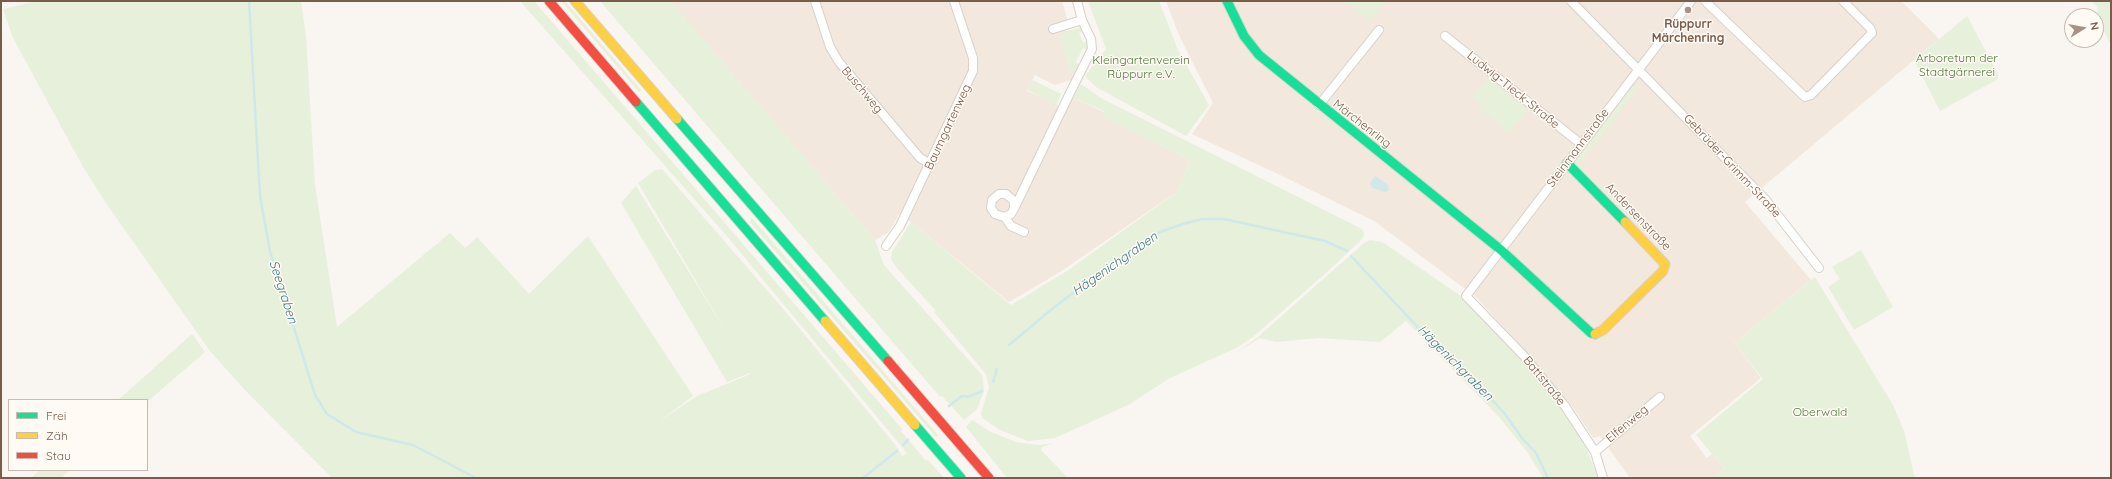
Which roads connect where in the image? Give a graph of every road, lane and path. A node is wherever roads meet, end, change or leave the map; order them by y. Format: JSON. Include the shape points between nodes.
{"nodes":[{"id":1,"x":549,"y":1,"type":"edge"},
{"id":2,"x":575,"y":1,"type":"edge"},
{"id":3,"x":815,"y":1,"type":"edge"},
{"id":4,"x":954,"y":1,"type":"edge"},
{"id":5,"x":1077,"y":1,"type":"edge"},
{"id":6,"x":1227,"y":1,"type":"edge"},
{"id":7,"x":1571,"y":1,"type":"edge"},
{"id":8,"x":1691,"y":1,"type":"edge"},
{"id":9,"x":1705,"y":1,"type":"edge"},
{"id":10,"x":1843,"y":1,"type":"edge"},
{"id":11,"x":1082,"y":20,"type":"junction"},
{"id":12,"x":1053,"y":29,"type":"dead end"},
{"id":13,"x":1379,"y":30,"type":"dead end"},
{"id":14,"x":1445,"y":36,"type":"dead end"},
{"id":15,"x":1638,"y":68,"type":"junction"},
{"id":16,"x":1319,"y":105,"type":"junction"},
{"id":17,"x":1581,"y":144,"type":"junction"},
{"id":18,"x":1567,"y":163,"type":"junction"},
{"id":19,"x":931,"y":164,"type":"junction"},
{"id":20,"x":1014,"y":209,"type":"junction"},
{"id":21,"x":1005,"y":217,"type":"junction"},
{"id":22,"x":1024,"y":232,"type":"dead end"},
{"id":23,"x":886,"y":246,"type":"dead end"},
{"id":24,"x":1501,"y":250,"type":"junction"},
{"id":25,"x":1819,"y":268,"type":"dead end"},
{"id":26,"x":1466,"y":296,"type":"joint"},
{"id":27,"x":1660,"y":397,"type":"dead end"},
{"id":28,"x":1595,"y":452,"type":"junction"},
{"id":29,"x":961,"y":478,"type":"edge"},
{"id":30,"x":989,"y":478,"type":"edge"},
{"id":31,"x":1603,"y":478,"type":"edge"}],
"edges":[{"from":1,"to":29,"type":"main road"},
{"from":2,"to":30,"type":"main road"},
{"from":3,"to":19,"type":"street","name":"Buschweg","via":[[830,47],[839,62],[920,158]]},
{"from":4,"to":19,"type":"street","name":"Baumgartenweg","via":[[973,58],[973,71]]},
{"from":5,"to":11,"type":"street"},
{"from":6,"to":16,"type":"main road","name":"Märchenring","via":[[1238,27],[1250,44],[1277,71]]},
{"from":7,"to":15,"type":"street","name":"Gebrüder-Grimm-Straße"},
{"from":8,"to":15,"type":"street","name":"Steinmannstraße"},
{"from":9,"to":10,"type":"street","via":[[1805,97],[1811,95],[1872,33]]},
{"from":11,"to":12,"type":"street"},
{"from":11,"to":20,"type":"street","via":[[1091,39],[1092,49]]},
{"from":13,"to":16,"type":"street"},
{"from":14,"to":17,"type":"street","name":"Ludwig-Tieck-Straße"},
{"from":15,"to":17,"type":"street","name":"Steinmannstraße"},
{"from":15,"to":25,"type":"street","name":"Gebrüder-Grimm-Straße","via":[[1766,200]]},
{"from":16,"to":24,"type":"main road","name":"Märchenring"},
{"from":17,"to":18,"type":"street","name":"Steinmannstraße"},
{"from":18,"to":24,"type":"street","name":"Steinmannstraße"},
{"from":18,"to":24,"type":"main road","name":"Andersenstraße","via":[[1661,258],[1665,264],[1663,271],[1596,334],[1591,333]]},
{"from":19,"to":23,"type":"street","name":"Baumgartenweg","via":[[900,226]]},
{"from":20,"to":21,"type":"street"},
{"from":20,"to":21,"type":"street","via":[[1014,201],[1009,196],[1002,194],[994,197],[992,211],[997,216]]},
{"from":21,"to":22,"type":"street","via":[[1011,226]]},
{"from":24,"to":26,"type":"street","name":"Steinmannstraße"},
{"from":26,"to":28,"type":"street","name":"Battstraße","via":[[1543,378]]},
{"from":27,"to":28,"type":"street","name":"Elfenweg"},
{"from":28,"to":31,"type":"street","name":"Battstraße"}]}
